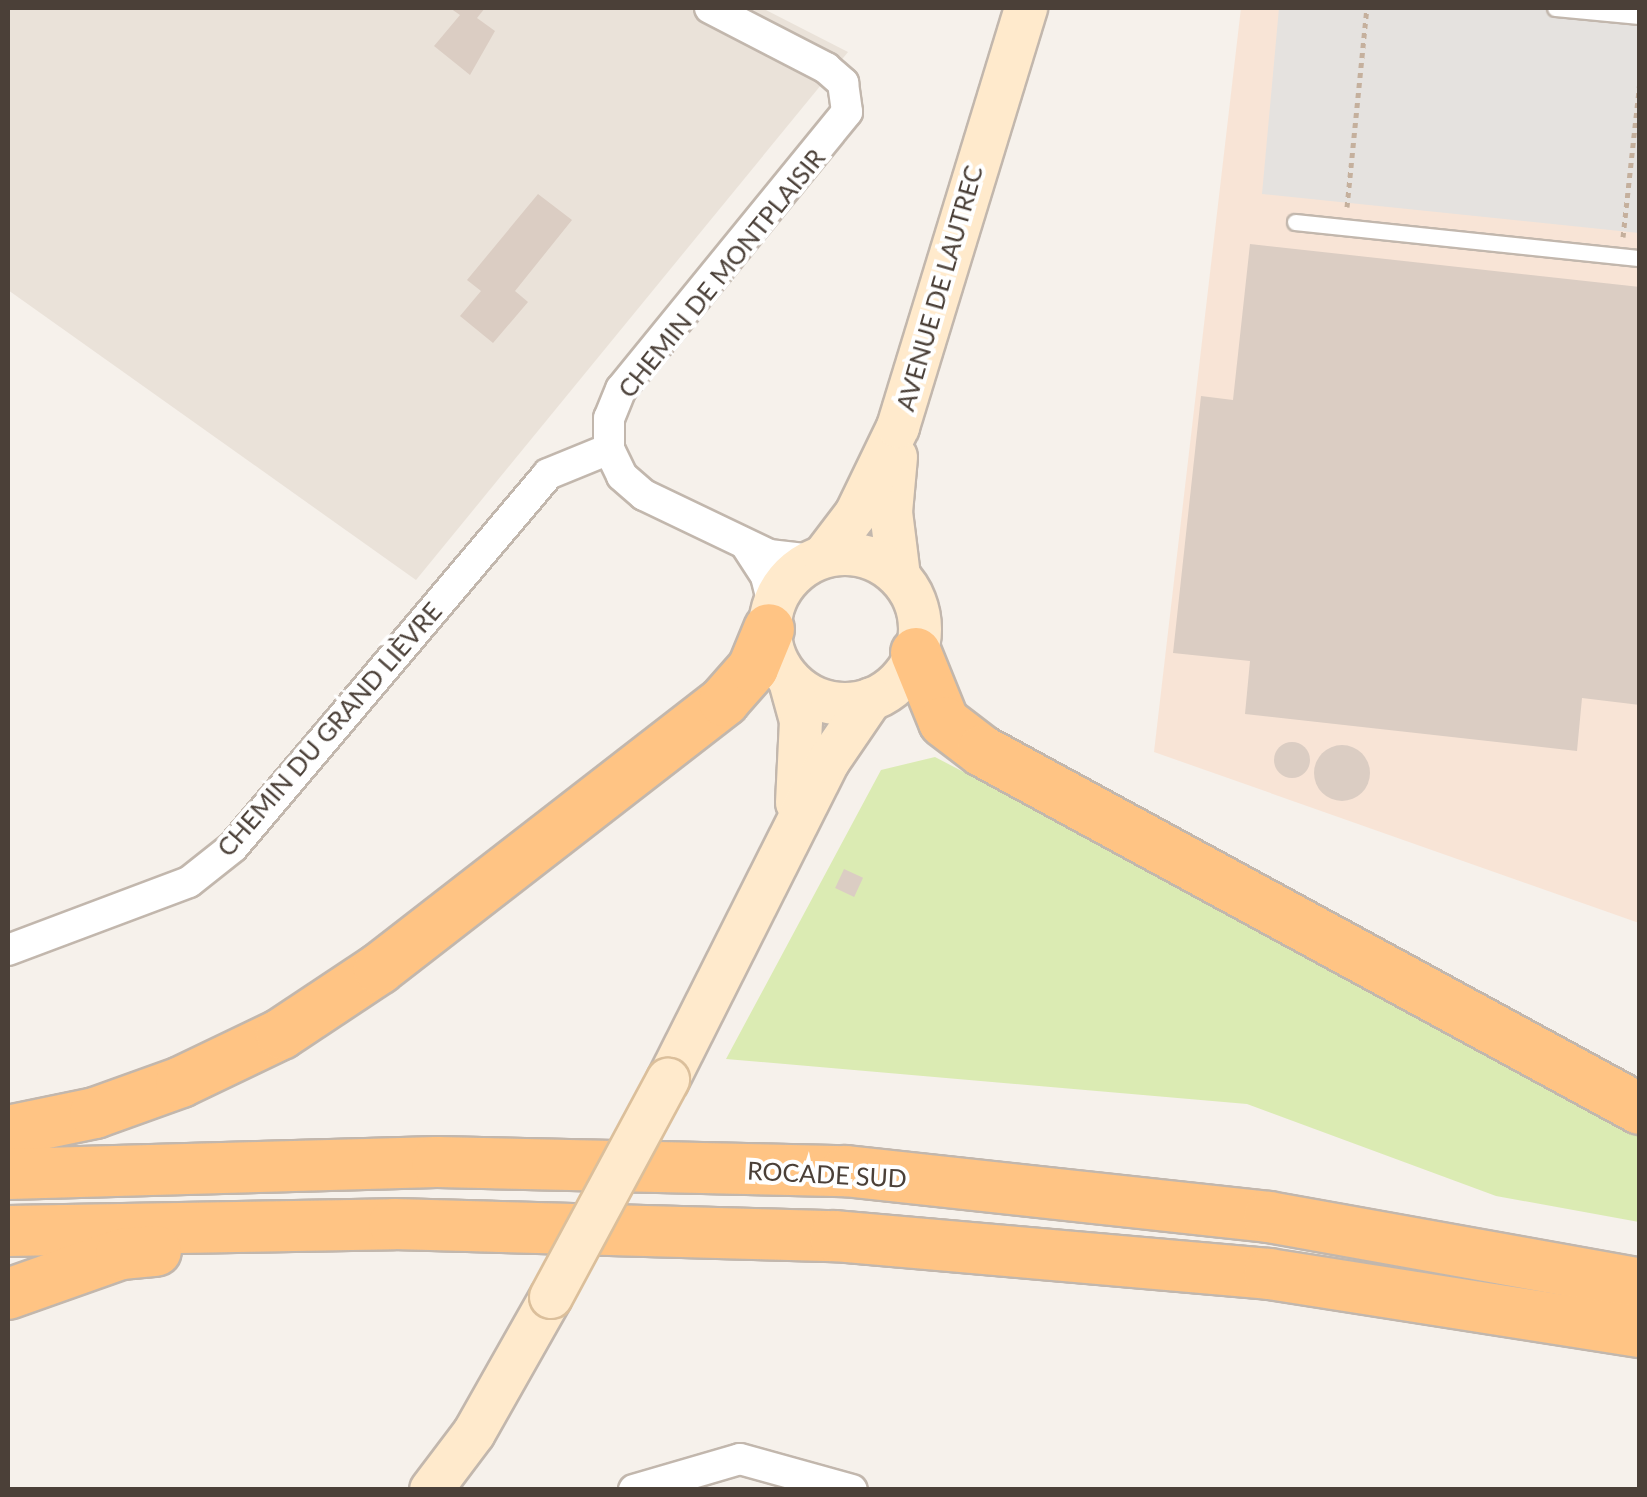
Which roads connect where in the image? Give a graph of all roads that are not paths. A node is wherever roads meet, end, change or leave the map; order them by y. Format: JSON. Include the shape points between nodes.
{"nodes":[{"id":1,"x":710,"y":8,"type":"edge"},
{"id":2,"x":1026,"y":8,"type":"edge"},
{"id":3,"x":1556,"y":8,"type":"edge"},
{"id":4,"x":1640,"y":16,"type":"edge"},
{"id":5,"x":1295,"y":222,"type":"dead end"},
{"id":6,"x":1640,"y":258,"type":"edge"},
{"id":7,"x":898,"y":427,"type":"junction"},
{"id":8,"x":609,"y":449,"type":"junction"},
{"id":9,"x":746,"y":545,"type":"junction"},
{"id":10,"x":819,"y":558,"type":"junction"},
{"id":11,"x":898,"y":576,"type":"junction"},
{"id":12,"x":771,"y":617,"type":"junction"},
{"id":13,"x":916,"y":654,"type":"junction"},
{"id":14,"x":790,"y":680,"type":"junction"},
{"id":15,"x":871,"y":700,"type":"junction"},
{"id":16,"x":790,"y":843,"type":"junction"},
{"id":17,"x":8,"y":950,"type":"edge"},
{"id":18,"x":1640,"y":1109,"type":"edge"},
{"id":19,"x":8,"y":1131,"type":"edge"},
{"id":20,"x":8,"y":1174,"type":"edge"},
{"id":21,"x":394,"y":1224,"type":"junction"},
{"id":22,"x":8,"y":1232,"type":"edge"},
{"id":23,"x":1640,"y":1284,"type":"edge"},
{"id":24,"x":8,"y":1294,"type":"edge"},
{"id":25,"x":1640,"y":1332,"type":"edge"},
{"id":26,"x":431,"y":1490,"type":"edge"},
{"id":27,"x":634,"y":1490,"type":"edge"},
{"id":28,"x":852,"y":1490,"type":"edge"}],
"edges":[{"from":1,"to":8,"type":"street","name":"CHEMIN DE MONTPLAISIR","via":[[826,68],[843,83],[847,112],[621,389],[609,418]]},
{"from":2,"to":7,"type":"main road","name":"AVENUE DE LAUTREC"},
{"from":3,"to":4,"type":"lane"},
{"from":5,"to":6,"type":"lane"},
{"from":7,"to":10,"type":"main road","name":"AVENUE DE LAUTREC","via":[[856,514]]},
{"from":7,"to":11,"type":"main road","via":[[891,512]]},
{"from":8,"to":9,"type":"street","via":[[622,476],[644,495]]},
{"from":8,"to":17,"type":"street","name":"CHEMIN DU GRAND LIÈVRE","via":[[548,474],[233,847],[189,882]]},
{"from":9,"to":10,"type":"street"},
{"from":9,"to":12,"type":"street","via":[[766,576]]},
{"from":10,"to":11,"type":"main road","via":[[864,556]]},
{"from":10,"to":12,"type":"main road","via":[[782,586]]},
{"from":11,"to":13,"type":"main road","via":[[918,612]]},
{"from":12,"to":14,"type":"main road","via":[[771,648]]},
{"from":12,"to":19,"type":"highway","via":[[752,668],[724,701],[379,969],[298,1024],[181,1082],[95,1113]]},
{"from":13,"to":15,"type":"main road","via":[[898,681]]},
{"from":13,"to":18,"type":"highway","via":[[944,722],[982,751]]},
{"from":14,"to":15,"type":"main road","via":[[827,702]]},
{"from":14,"to":16,"type":"main road","via":[[802,757]]},
{"from":15,"to":16,"type":"main road","via":[[828,762]]},
{"from":16,"to":26,"type":"main road","bridge":true,"via":[[551,1297],[474,1433]]},
{"from":20,"to":23,"type":"highway","name":"ROCADE SUD","via":[[437,1162],[846,1171],[1270,1217]]},
{"from":21,"to":22,"type":"highway"},
{"from":21,"to":24,"type":"highway","via":[[121,1254]]},
{"from":21,"to":25,"type":"highway","via":[[835,1236],[1269,1274]]},
{"from":27,"to":28,"type":"street","via":[[740,1460]]}]}
